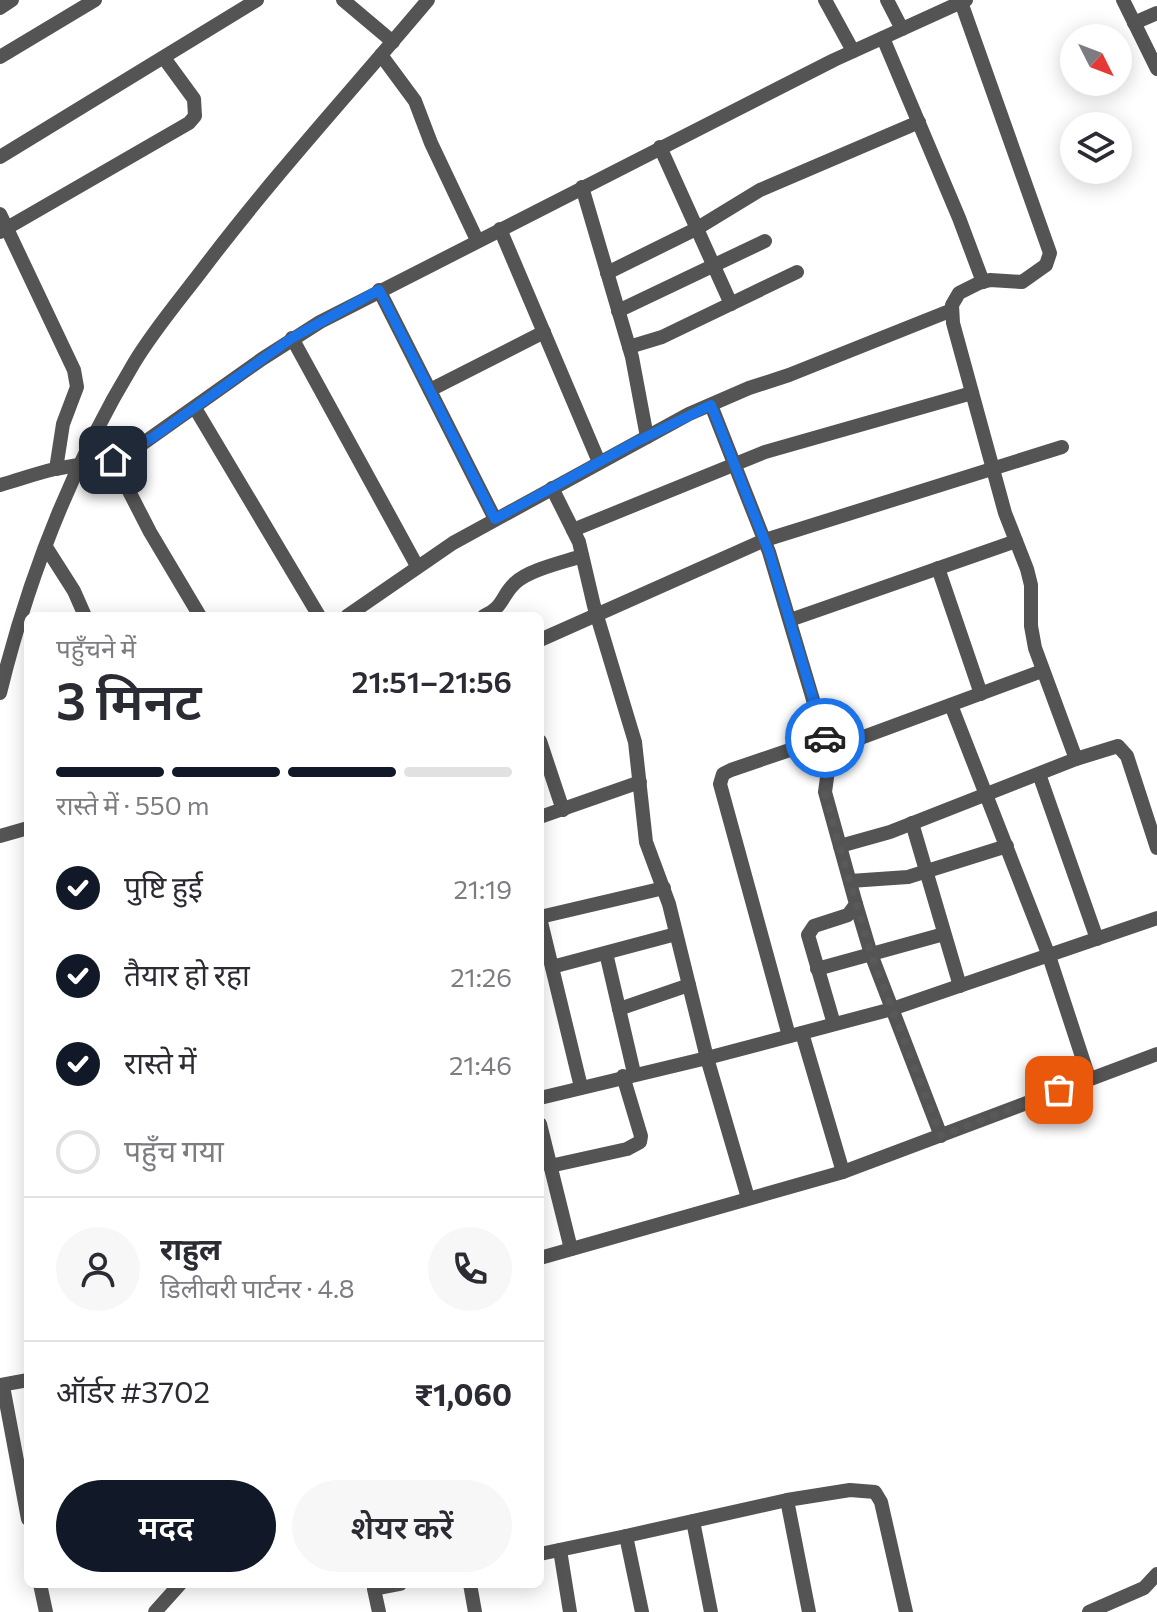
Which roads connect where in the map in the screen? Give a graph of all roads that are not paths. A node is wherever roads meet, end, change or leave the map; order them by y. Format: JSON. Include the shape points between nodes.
{"nodes":[{"id":1,"x":12,"y":0,"type":"edge"},
{"id":2,"x":95,"y":0,"type":"edge"},
{"id":3,"x":343,"y":0,"type":"edge"},
{"id":4,"x":825,"y":0,"type":"edge"},
{"id":5,"x":887,"y":0,"type":"edge"},
{"id":6,"x":1123,"y":0,"type":"edge"},
{"id":7,"x":253,"y":1,"type":"edge"},
{"id":8,"x":425,"y":1,"type":"edge"},
{"id":9,"x":964,"y":1,"type":"edge"},
{"id":10,"x":942,"y":5,"type":"edge"},
{"id":11,"x":0,"y":8,"type":"edge"},
{"id":12,"x":1157,"y":13,"type":"edge"},
{"id":13,"x":1134,"y":23,"type":"junction"},
{"id":14,"x":902,"y":29,"type":"junction"},
{"id":15,"x":883,"y":38,"type":"junction"},
{"id":16,"x":393,"y":42,"type":"junction"},
{"id":17,"x":853,"y":51,"type":"junction"},
{"id":18,"x":381,"y":55,"type":"junction"},
{"id":19,"x":0,"y":57,"type":"edge"},
{"id":20,"x":164,"y":58,"type":"junction"},
{"id":21,"x":1157,"y":69,"type":"edge"},
{"id":22,"x":919,"y":122,"type":"junction"},
{"id":23,"x":660,"y":147,"type":"junction"},
{"id":24,"x":0,"y":157,"type":"edge"},
{"id":25,"x":582,"y":187,"type":"junction"},
{"id":26,"x":3,"y":225,"type":"edge"},
{"id":27,"x":500,"y":229,"type":"junction"},
{"id":28,"x":696,"y":229,"type":"junction"},
{"id":29,"x":477,"y":240,"type":"junction"},
{"id":30,"x":765,"y":241,"type":"dead end"},
{"id":31,"x":713,"y":266,"type":"junction"},
{"id":32,"x":797,"y":272,"type":"dead end"},
{"id":33,"x":607,"y":273,"type":"junction"},
{"id":34,"x":983,"y":282,"type":"junction"},
{"id":35,"x":379,"y":290,"type":"junction"},
{"id":36,"x":731,"y":304,"type":"junction"},
{"id":37,"x":952,"y":310,"type":"junction"},
{"id":38,"x":618,"y":311,"type":"junction"},
{"id":39,"x":544,"y":332,"type":"junction"},
{"id":40,"x":292,"y":338,"type":"junction"},
{"id":41,"x":629,"y":347,"type":"junction"},
{"id":42,"x":430,"y":390,"type":"junction"},
{"id":43,"x":972,"y":393,"type":"junction"},
{"id":44,"x":711,"y":405,"type":"junction"},
{"id":45,"x":195,"y":408,"type":"junction"},
{"id":46,"x":647,"y":437,"type":"junction"},
{"id":47,"x":1062,"y":447,"type":"dead end"},
{"id":48,"x":113,"y":460,"type":"junction"},
{"id":49,"x":599,"y":462,"type":"junction"},
{"id":50,"x":734,"y":464,"type":"junction"},
{"id":51,"x":77,"y":466,"type":"junction"},
{"id":52,"x":992,"y":467,"type":"junction"},
{"id":53,"x":56,"y":469,"type":"junction"},
{"id":54,"x":0,"y":485,"type":"edge"},
{"id":55,"x":552,"y":488,"type":"junction"},
{"id":56,"x":495,"y":519,"type":"junction"},
{"id":57,"x":573,"y":530,"type":"junction"},
{"id":58,"x":765,"y":540,"type":"junction"},
{"id":59,"x":1016,"y":541,"type":"junction"},
{"id":60,"x":46,"y":547,"type":"junction"},
{"id":61,"x":582,"y":556,"type":"junction"},
{"id":62,"x":417,"y":566,"type":"junction"},
{"id":63,"x":938,"y":568,"type":"junction"},
{"id":64,"x":25,"y":612,"type":"edge"},
{"id":65,"x":83,"y":612,"type":"edge"},
{"id":66,"x":198,"y":612,"type":"edge"},
{"id":67,"x":317,"y":612,"type":"edge"},
{"id":68,"x":353,"y":612,"type":"edge"},
{"id":69,"x":492,"y":612,"type":"edge"},
{"id":70,"x":24,"y":614,"type":"edge"},
{"id":71,"x":596,"y":614,"type":"junction"},
{"id":72,"x":790,"y":620,"type":"junction"},
{"id":73,"x":544,"y":638,"type":"edge"},
{"id":74,"x":1042,"y":671,"type":"junction"},
{"id":75,"x":0,"y":693,"type":"edge"},
{"id":76,"x":981,"y":694,"type":"junction"},
{"id":77,"x":951,"y":705,"type":"junction"},
{"id":78,"x":826,"y":744,"type":"junction"},
{"id":79,"x":544,"y":753,"type":"edge"},
{"id":80,"x":1076,"y":759,"type":"junction"},
{"id":81,"x":1039,"y":774,"type":"junction"},
{"id":82,"x":640,"y":782,"type":"junction"},
{"id":83,"x":986,"y":794,"type":"junction"},
{"id":84,"x":563,"y":810,"type":"junction"},
{"id":85,"x":544,"y":816,"type":"edge"},
{"id":86,"x":912,"y":823,"type":"junction"},
{"id":87,"x":24,"y":829,"type":"edge"},
{"id":88,"x":0,"y":836,"type":"edge"},
{"id":89,"x":840,"y":846,"type":"junction"},
{"id":90,"x":1007,"y":846,"type":"junction"},
{"id":91,"x":1157,"y":848,"type":"edge"},
{"id":92,"x":926,"y":872,"type":"junction"},
{"id":93,"x":850,"y":881,"type":"junction"},
{"id":94,"x":664,"y":888,"type":"junction"},
{"id":95,"x":856,"y":904,"type":"junction"},
{"id":96,"x":544,"y":916,"type":"edge"},
{"id":97,"x":1157,"y":918,"type":"edge"},
{"id":98,"x":544,"y":934,"type":"edge"},
{"id":99,"x":676,"y":934,"type":"junction"},
{"id":100,"x":944,"y":934,"type":"junction"},
{"id":101,"x":1097,"y":939,"type":"junction"},
{"id":102,"x":606,"y":953,"type":"junction"},
{"id":103,"x":871,"y":954,"type":"junction"},
{"id":104,"x":1049,"y":956,"type":"junction"},
{"id":105,"x":552,"y":967,"type":"junction"},
{"id":106,"x":817,"y":969,"type":"junction"},
{"id":107,"x":689,"y":985,"type":"junction"},
{"id":108,"x":960,"y":986,"type":"junction"},
{"id":109,"x":619,"y":1009,"type":"junction"},
{"id":110,"x":892,"y":1009,"type":"junction"},
{"id":111,"x":834,"y":1024,"type":"junction"},
{"id":112,"x":796,"y":1035,"type":"junction"},
{"id":113,"x":1157,"y":1054,"type":"edge"},
{"id":114,"x":707,"y":1058,"type":"junction"},
{"id":115,"x":629,"y":1075,"type":"junction"},
{"id":116,"x":1089,"y":1078,"type":"junction"},
{"id":117,"x":581,"y":1087,"type":"junction"},
{"id":118,"x":544,"y":1097,"type":"edge"},
{"id":119,"x":941,"y":1136,"type":"junction"},
{"id":120,"x":544,"y":1141,"type":"edge"},
{"id":121,"x":550,"y":1166,"type":"junction"},
{"id":122,"x":843,"y":1172,"type":"junction"},
{"id":123,"x":748,"y":1198,"type":"junction"},
{"id":124,"x":571,"y":1249,"type":"junction"},
{"id":125,"x":544,"y":1257,"type":"edge"},
{"id":126,"x":24,"y":1381,"type":"edge"},
{"id":127,"x":1,"y":1386,"type":"edge"},
{"id":128,"x":24,"y":1499,"type":"edge"},
{"id":129,"x":787,"y":1500,"type":"junction"},
{"id":130,"x":693,"y":1521,"type":"junction"},
{"id":131,"x":626,"y":1536,"type":"junction"},
{"id":132,"x":560,"y":1550,"type":"junction"},
{"id":133,"x":544,"y":1553,"type":"edge"},
{"id":134,"x":1157,"y":1574,"type":"edge"},
{"id":135,"x":41,"y":1588,"type":"edge"},
{"id":136,"x":172,"y":1588,"type":"edge"},
{"id":137,"x":373,"y":1588,"type":"edge"},
{"id":138,"x":471,"y":1588,"type":"edge"},
{"id":139,"x":48,"y":1611,"type":"edge"},
{"id":140,"x":155,"y":1612,"type":"edge"},
{"id":141,"x":379,"y":1612,"type":"edge"},
{"id":142,"x":475,"y":1612,"type":"edge"},
{"id":143,"x":570,"y":1612,"type":"edge"},
{"id":144,"x":642,"y":1612,"type":"edge"},
{"id":145,"x":711,"y":1612,"type":"edge"},
{"id":146,"x":809,"y":1612,"type":"edge"},
{"id":147,"x":906,"y":1612,"type":"edge"},
{"id":148,"x":1089,"y":1612,"type":"edge"}],
"edges":[{"from":1,"to":11,"type":"street"},
{"from":2,"to":19,"type":"street"},
{"from":3,"to":16,"type":"street"},
{"from":4,"to":17,"type":"street"},
{"from":5,"to":14,"type":"street"},
{"from":6,"to":13,"type":"street"},
{"from":7,"to":20,"type":"street"},
{"from":8,"to":16,"type":"street"},
{"from":9,"to":10,"type":"street"},
{"from":9,"to":34,"type":"street","via":[[1050,253],[1046,265],[1022,282]]},
{"from":10,"to":14,"type":"street"},
{"from":12,"to":13,"type":"street"},
{"from":13,"to":21,"type":"street"},
{"from":14,"to":15,"type":"street"},
{"from":15,"to":17,"type":"street"},
{"from":15,"to":22,"type":"street"},
{"from":16,"to":18,"type":"street"},
{"from":17,"to":23,"type":"street"},
{"from":18,"to":29,"type":"street","via":[[415,101]]},
{"from":18,"to":51,"type":"street","via":[[243,216],[173,308],[135,361]]},
{"from":20,"to":24,"type":"street"},
{"from":20,"to":26,"type":"street","via":[[194,99],[195,116],[189,123]]},
{"from":22,"to":28,"type":"street","via":[[760,190]]},
{"from":22,"to":34,"type":"street"},
{"from":23,"to":25,"type":"street"},
{"from":23,"to":28,"type":"street"},
{"from":25,"to":27,"type":"street"},
{"from":25,"to":33,"type":"street"},
{"from":26,"to":53,"type":"street","via":[[74,370],[77,387],[63,424]]},
{"from":27,"to":29,"type":"street"},
{"from":27,"to":39,"type":"street"},
{"from":28,"to":31,"type":"street"},
{"from":28,"to":33,"type":"street"},
{"from":29,"to":35,"type":"street"},
{"from":30,"to":31,"type":"street"},
{"from":31,"to":36,"type":"street"},
{"from":31,"to":38,"type":"street"},
{"from":32,"to":36,"type":"street"},
{"from":33,"to":38,"type":"street"},
{"from":34,"to":37,"type":"street","via":[[959,293]]},
{"from":35,"to":40,"type":"street"},
{"from":35,"to":42,"type":"street"},
{"from":36,"to":41,"type":"street"},
{"from":37,"to":43,"type":"street"},
{"from":37,"to":44,"type":"street"},
{"from":38,"to":41,"type":"street"},
{"from":39,"to":42,"type":"street"},
{"from":39,"to":49,"type":"street"},
{"from":40,"to":45,"type":"street"},
{"from":40,"to":62,"type":"street"},
{"from":41,"to":46,"type":"street"},
{"from":42,"to":56,"type":"street"},
{"from":43,"to":50,"type":"street"},
{"from":43,"to":52,"type":"street"},
{"from":44,"to":46,"type":"street"},
{"from":44,"to":50,"type":"street"},
{"from":45,"to":48,"type":"street"},
{"from":45,"to":67,"type":"street"},
{"from":46,"to":49,"type":"street"},
{"from":47,"to":52,"type":"street"},
{"from":48,"to":51,"type":"street"},
{"from":48,"to":66,"type":"street"},
{"from":49,"to":55,"type":"street"},
{"from":50,"to":57,"type":"street"},
{"from":50,"to":58,"type":"street"},
{"from":51,"to":53,"type":"street"},
{"from":51,"to":60,"type":"street"},
{"from":52,"to":58,"type":"street"},
{"from":52,"to":59,"type":"street"},
{"from":53,"to":54,"type":"street"},
{"from":55,"to":56,"type":"street"},
{"from":55,"to":57,"type":"street"},
{"from":56,"to":62,"type":"street"},
{"from":57,"to":61,"type":"street"},
{"from":58,"to":71,"type":"street"},
{"from":58,"to":72,"type":"street"},
{"from":59,"to":63,"type":"street"},
{"from":59,"to":74,"type":"street","via":[[1031,585],[1032,637]]},
{"from":60,"to":64,"type":"street"},
{"from":60,"to":65,"type":"street"},
{"from":61,"to":69,"type":"street","via":[[522,578]]},
{"from":61,"to":71,"type":"street"},
{"from":62,"to":68,"type":"street"},
{"from":63,"to":72,"type":"street"},
{"from":63,"to":76,"type":"street"},
{"from":70,"to":75,"type":"street"},
{"from":71,"to":73,"type":"street"},
{"from":71,"to":82,"type":"street","via":[[635,742]]},
{"from":72,"to":78,"type":"street"},
{"from":74,"to":76,"type":"street"},
{"from":74,"to":80,"type":"street"},
{"from":76,"to":77,"type":"street"},
{"from":77,"to":78,"type":"street"},
{"from":77,"to":83,"type":"street"},
{"from":78,"to":89,"type":"street","via":[[825,792]]},
{"from":78,"to":112,"type":"street","via":[[731,770],[720,784]]},
{"from":79,"to":84,"type":"street"},
{"from":80,"to":81,"type":"street"},
{"from":80,"to":91,"type":"street","via":[[1111,746],[1123,750]]},
{"from":81,"to":83,"type":"street"},
{"from":81,"to":101,"type":"street"},
{"from":82,"to":84,"type":"street"},
{"from":82,"to":94,"type":"street","via":[[646,842]]},
{"from":83,"to":86,"type":"street"},
{"from":83,"to":90,"type":"street"},
{"from":84,"to":85,"type":"street"},
{"from":86,"to":89,"type":"street"},
{"from":86,"to":92,"type":"street"},
{"from":87,"to":88,"type":"street"},
{"from":89,"to":93,"type":"street"},
{"from":90,"to":92,"type":"street"},
{"from":90,"to":104,"type":"street"},
{"from":92,"to":93,"type":"street"},
{"from":92,"to":100,"type":"street"},
{"from":93,"to":95,"type":"street"},
{"from":94,"to":96,"type":"street"},
{"from":94,"to":99,"type":"street"},
{"from":95,"to":103,"type":"street"},
{"from":95,"to":106,"type":"street","via":[[848,915],[810,929]]},
{"from":97,"to":101,"type":"street"},
{"from":98,"to":105,"type":"street"},
{"from":99,"to":102,"type":"street"},
{"from":99,"to":107,"type":"street"},
{"from":100,"to":103,"type":"street"},
{"from":100,"to":108,"type":"street"},
{"from":101,"to":104,"type":"street"},
{"from":102,"to":105,"type":"street"},
{"from":102,"to":109,"type":"street"},
{"from":103,"to":106,"type":"street"},
{"from":103,"to":110,"type":"street"},
{"from":104,"to":108,"type":"street"},
{"from":104,"to":116,"type":"street"},
{"from":105,"to":117,"type":"street"},
{"from":106,"to":111,"type":"street"},
{"from":107,"to":109,"type":"street"},
{"from":107,"to":114,"type":"street"},
{"from":108,"to":110,"type":"street"},
{"from":109,"to":115,"type":"street"},
{"from":110,"to":111,"type":"street"},
{"from":110,"to":119,"type":"street"},
{"from":111,"to":112,"type":"street"},
{"from":112,"to":114,"type":"street"},
{"from":112,"to":122,"type":"street"},
{"from":113,"to":116,"type":"street"},
{"from":114,"to":115,"type":"street"},
{"from":114,"to":123,"type":"street"},
{"from":115,"to":117,"type":"street"},
{"from":115,"to":121,"type":"street","via":[[640,1142]]},
{"from":116,"to":119,"type":"street"},
{"from":117,"to":118,"type":"street"},
{"from":119,"to":122,"type":"street"},
{"from":120,"to":121,"type":"street"},
{"from":121,"to":124,"type":"street"},
{"from":122,"to":123,"type":"street"},
{"from":123,"to":124,"type":"street"},
{"from":124,"to":125,"type":"street"},
{"from":126,"to":127,"type":"street"},
{"from":127,"to":128,"type":"street"},
{"from":129,"to":130,"type":"street"},
{"from":129,"to":146,"type":"street"},
{"from":129,"to":147,"type":"street","via":[[850,1490],[875,1492]]},
{"from":130,"to":131,"type":"street"},
{"from":130,"to":145,"type":"street"},
{"from":131,"to":132,"type":"street"},
{"from":131,"to":144,"type":"street"},
{"from":132,"to":133,"type":"street"},
{"from":132,"to":143,"type":"street"},
{"from":134,"to":148,"type":"street","via":[[1144,1588]]},
{"from":135,"to":139,"type":"street"},
{"from":136,"to":140,"type":"street"},
{"from":137,"to":141,"type":"street"},
{"from":138,"to":142,"type":"street"}]}
